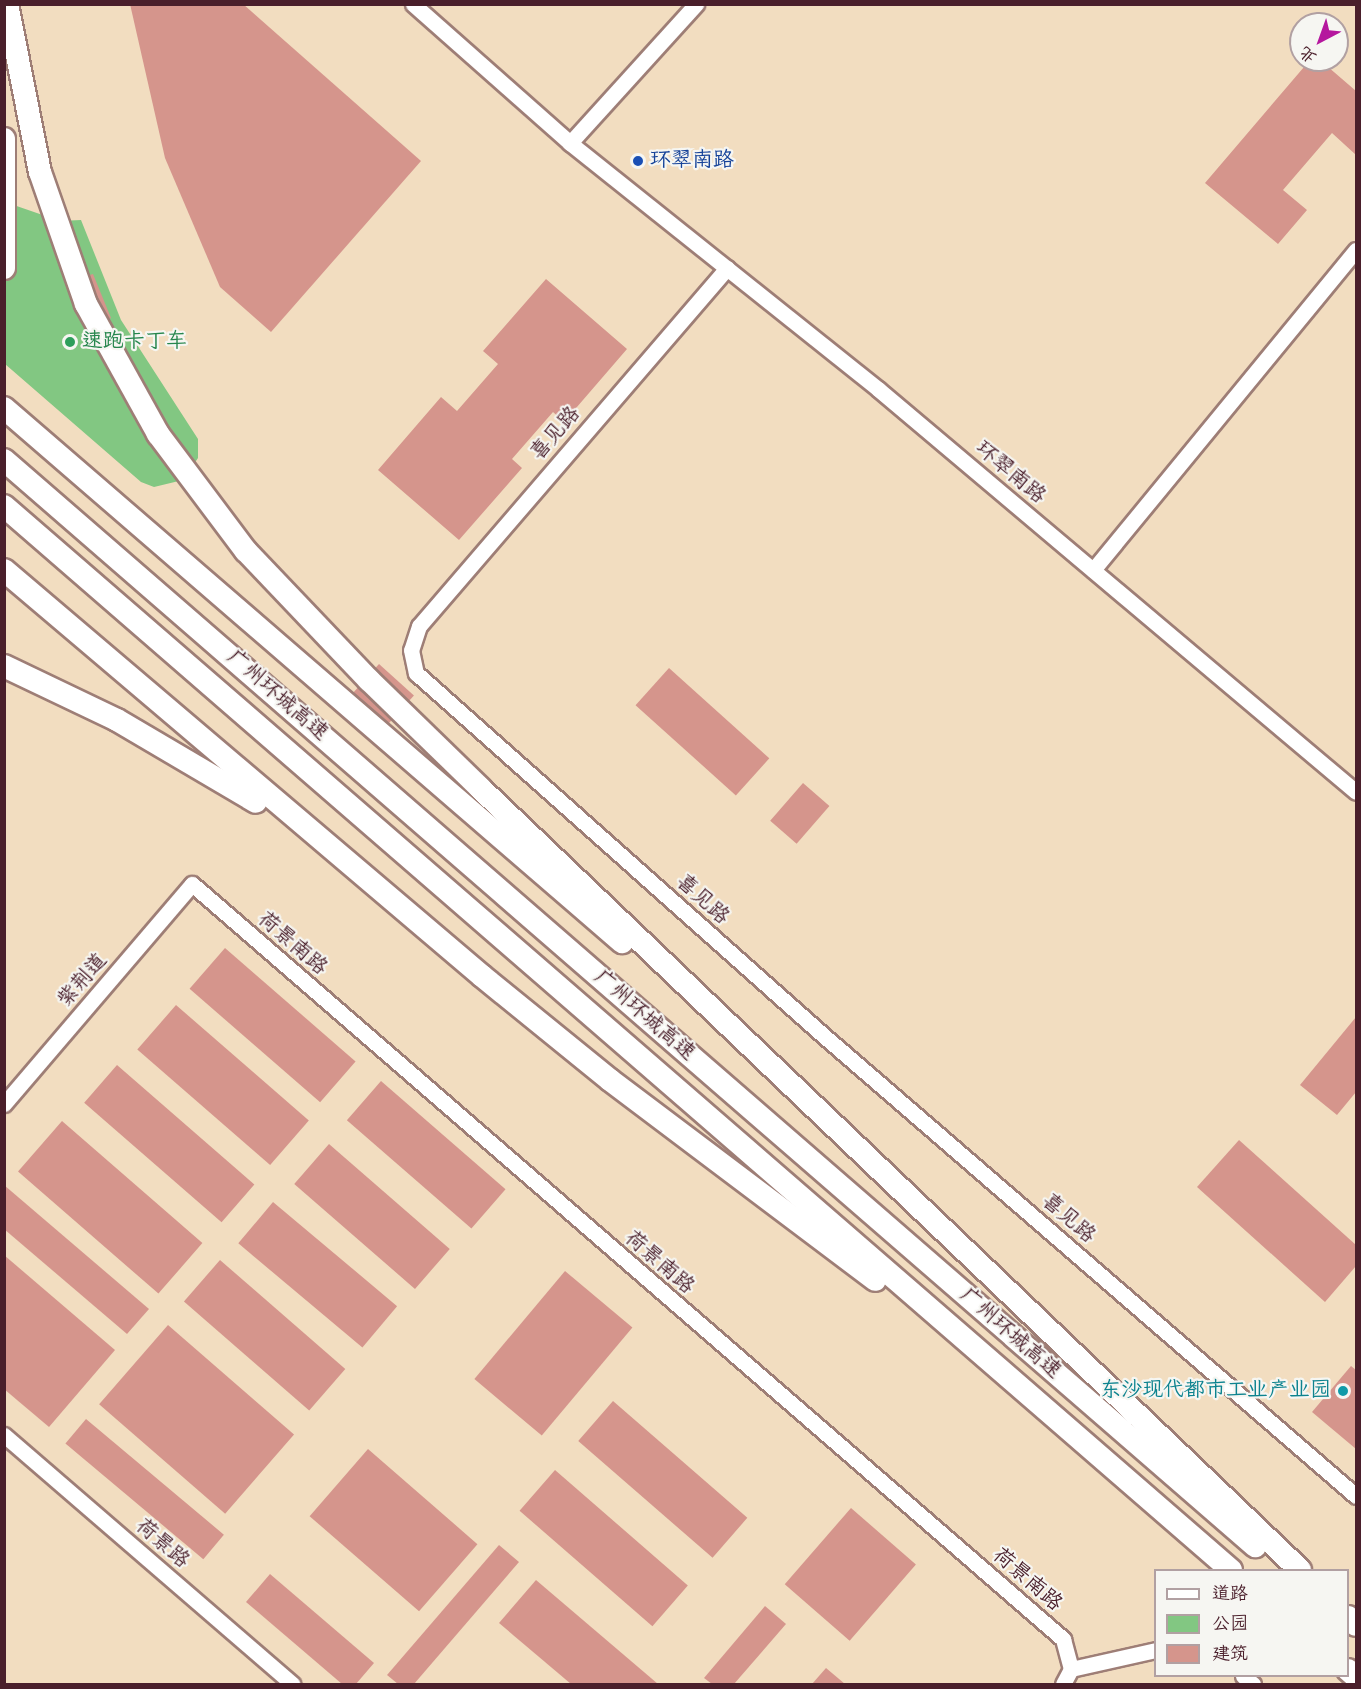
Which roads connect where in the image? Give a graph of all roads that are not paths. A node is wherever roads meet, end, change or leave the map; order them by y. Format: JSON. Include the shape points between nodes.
{"nodes":[{"id":1,"x":7,"y":4,"type":"edge"},
{"id":2,"x":413,"y":4,"type":"edge"},
{"id":3,"x":696,"y":4,"type":"edge"},
{"id":4,"x":4,"y":139,"type":"edge"},
{"id":5,"x":570,"y":143,"type":"junction"},
{"id":6,"x":1356,"y":250,"type":"edge"},
{"id":7,"x":4,"y":268,"type":"edge"},
{"id":8,"x":727,"y":268,"type":"junction"},
{"id":9,"x":4,"y":408,"type":"edge"},
{"id":10,"x":4,"y":460,"type":"edge"},
{"id":11,"x":4,"y":506,"type":"edge"},
{"id":12,"x":1093,"y":570,"type":"junction"},
{"id":13,"x":12,"y":577,"type":"edge"},
{"id":14,"x":4,"y":666,"type":"edge"},
{"id":15,"x":1356,"y":792,"type":"edge"},
{"id":16,"x":192,"y":884,"type":"joint"},
{"id":17,"x":373,"y":885,"type":"junction"},
{"id":18,"x":4,"y":1104,"type":"edge"},
{"id":19,"x":870,"y":1158,"type":"junction"},
{"id":20,"x":4,"y":1435,"type":"edge"},
{"id":21,"x":1356,"y":1496,"type":"edge"},
{"id":22,"x":1229,"y":1569,"type":"edge"},
{"id":23,"x":1229,"y":1569,"type":"edge"},
{"id":24,"x":1282,"y":1569,"type":"edge"},
{"id":25,"x":1299,"y":1569,"type":"edge"},
{"id":26,"x":1154,"y":1650,"type":"edge"},
{"id":27,"x":1071,"y":1669,"type":"junction"},
{"id":28,"x":292,"y":1684,"type":"edge"},
{"id":29,"x":1063,"y":1684,"type":"edge"}],
"edges":[{"from":1,"to":19,"type":"highway","via":[[29,129],[73,274],[118,368],[202,495],[270,577],[369,680]]},
{"from":2,"to":5,"type":"street","name":"环翠南路"},
{"from":3,"to":5,"type":"street"},
{"from":4,"to":7,"type":"highway"},
{"from":5,"to":8,"type":"street","name":"环翠南路"},
{"from":6,"to":12,"type":"street"},
{"from":8,"to":12,"type":"street","name":"环翠南路"},
{"from":8,"to":21,"type":"street","name":"喜见路","via":[[419,626],[411,650],[416,673],[824,1036]]},
{"from":9,"to":19,"type":"highway"},
{"from":10,"to":24,"type":"highway","name":"广州环城高速"},
{"from":11,"to":22,"type":"highway","name":"广州环城高速"},
{"from":12,"to":15,"type":"street","name":"环翠南路"},
{"from":13,"to":17,"type":"highway"},
{"from":14,"to":17,"type":"highway","via":[[183,757],[285,820]]},
{"from":16,"to":18,"type":"street","name":"紫荆道"},
{"from":16,"to":27,"type":"street","name":"荷景南路","via":[[1063,1639]]},
{"from":17,"to":23,"type":"highway","via":[[610,1080],[1000,1377]]},
{"from":19,"to":25,"type":"highway"},
{"from":20,"to":28,"type":"street","name":"荷景路"},
{"from":26,"to":27,"type":"street"},
{"from":27,"to":29,"type":"street"}]}
